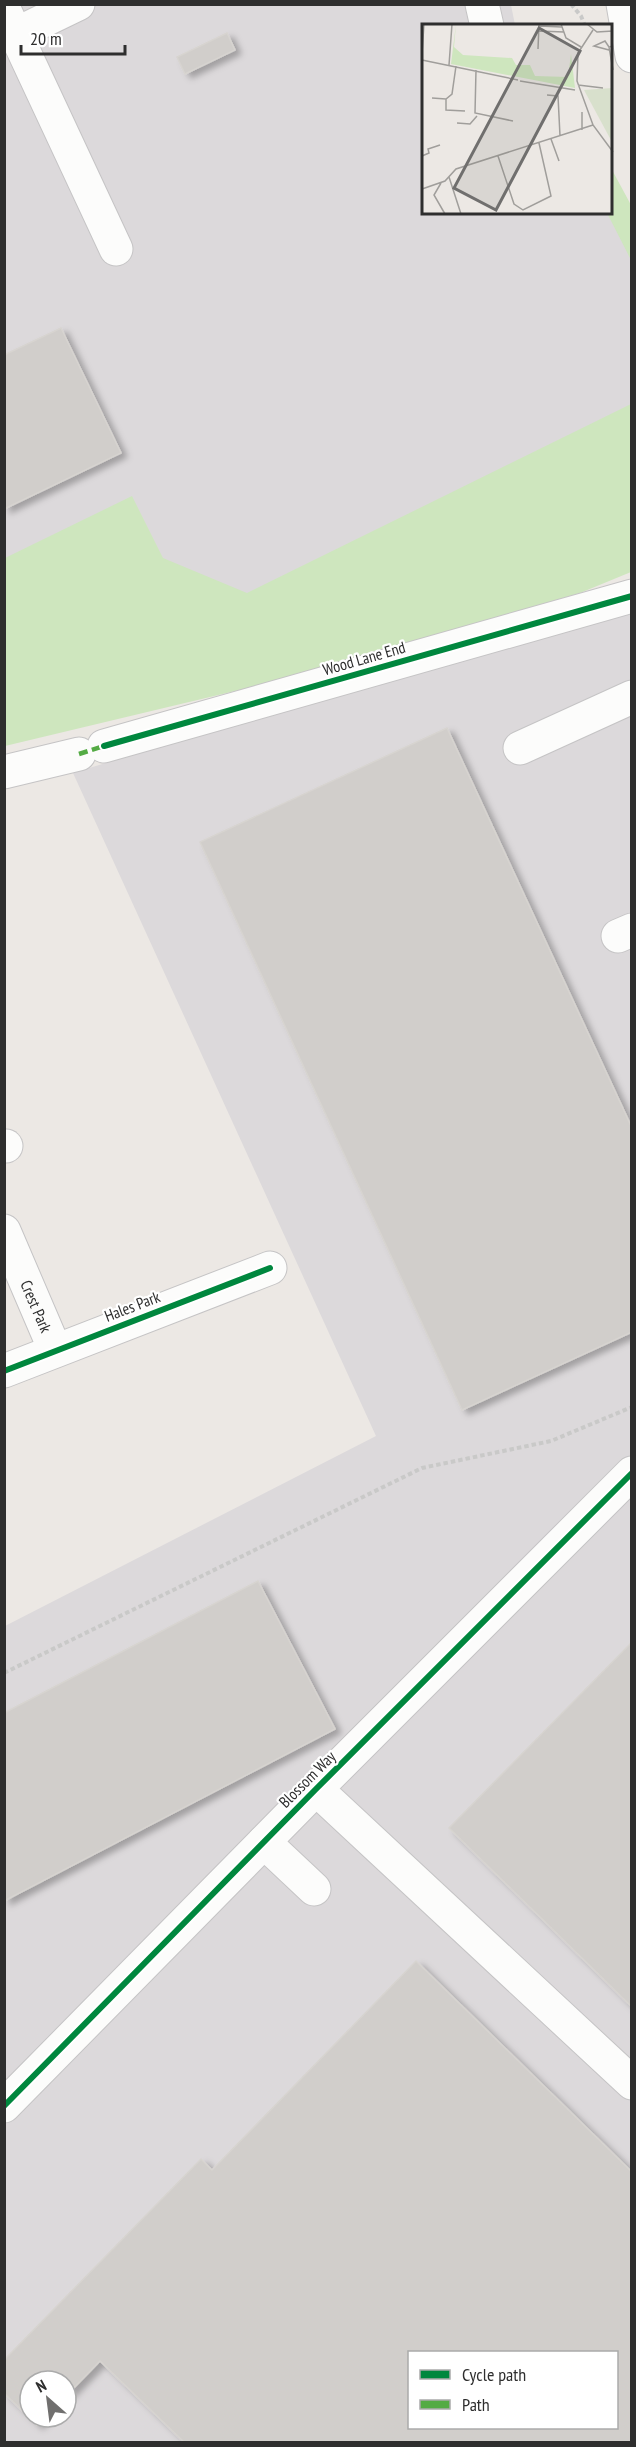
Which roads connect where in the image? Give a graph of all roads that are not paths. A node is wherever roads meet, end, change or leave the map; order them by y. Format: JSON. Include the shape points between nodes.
{"nodes":[{"id":1,"x":78,"y":4,"type":"edge"},
{"id":2,"x":482,"y":4,"type":"edge"},
{"id":3,"x":623,"y":4,"type":"edge"},
{"id":4,"x":10,"y":21,"type":"edge"},
{"id":5,"x":487,"y":24,"type":"edge"},
{"id":6,"x":632,"y":56,"type":"edge"},
{"id":7,"x":116,"y":249,"type":"dead end"},
{"id":8,"x":632,"y":597,"type":"edge"},
{"id":9,"x":632,"y":697,"type":"edge"},
{"id":10,"x":519,"y":748,"type":"dead end"},
{"id":11,"x":4,"y":772,"type":"edge"},
{"id":12,"x":4,"y":1231,"type":"edge"},
{"id":13,"x":270,"y":1268,"type":"dead end"},
{"id":14,"x":56,"y":1350,"type":"junction"},
{"id":15,"x":4,"y":1371,"type":"edge"},
{"id":16,"x":632,"y":1473,"type":"edge"},
{"id":17,"x":316,"y":1789,"type":"junction"},
{"id":18,"x":264,"y":1842,"type":"junction"},
{"id":19,"x":314,"y":1889,"type":"dead end"},
{"id":20,"x":632,"y":2084,"type":"edge"},
{"id":21,"x":4,"y":2106,"type":"edge"}],
"edges":[{"from":1,"to":4,"type":"street"},
{"from":2,"to":5,"type":"street"},
{"from":3,"to":6,"type":"street"},
{"from":4,"to":7,"type":"street"},
{"from":8,"to":11,"type":"street","name":"Wood Lane End"},
{"from":9,"to":10,"type":"street"},
{"from":12,"to":14,"type":"street","name":"Crest Park"},
{"from":13,"to":14,"type":"street","name":"Hales Park"},
{"from":14,"to":15,"type":"street","name":"Hales Park"},
{"from":16,"to":17,"type":"street","name":"Blossom Way"},
{"from":17,"to":18,"type":"street","name":"Blossom Way"},
{"from":17,"to":20,"type":"street"},
{"from":18,"to":19,"type":"street"},
{"from":18,"to":21,"type":"street","name":"Blossom Way"}]}
